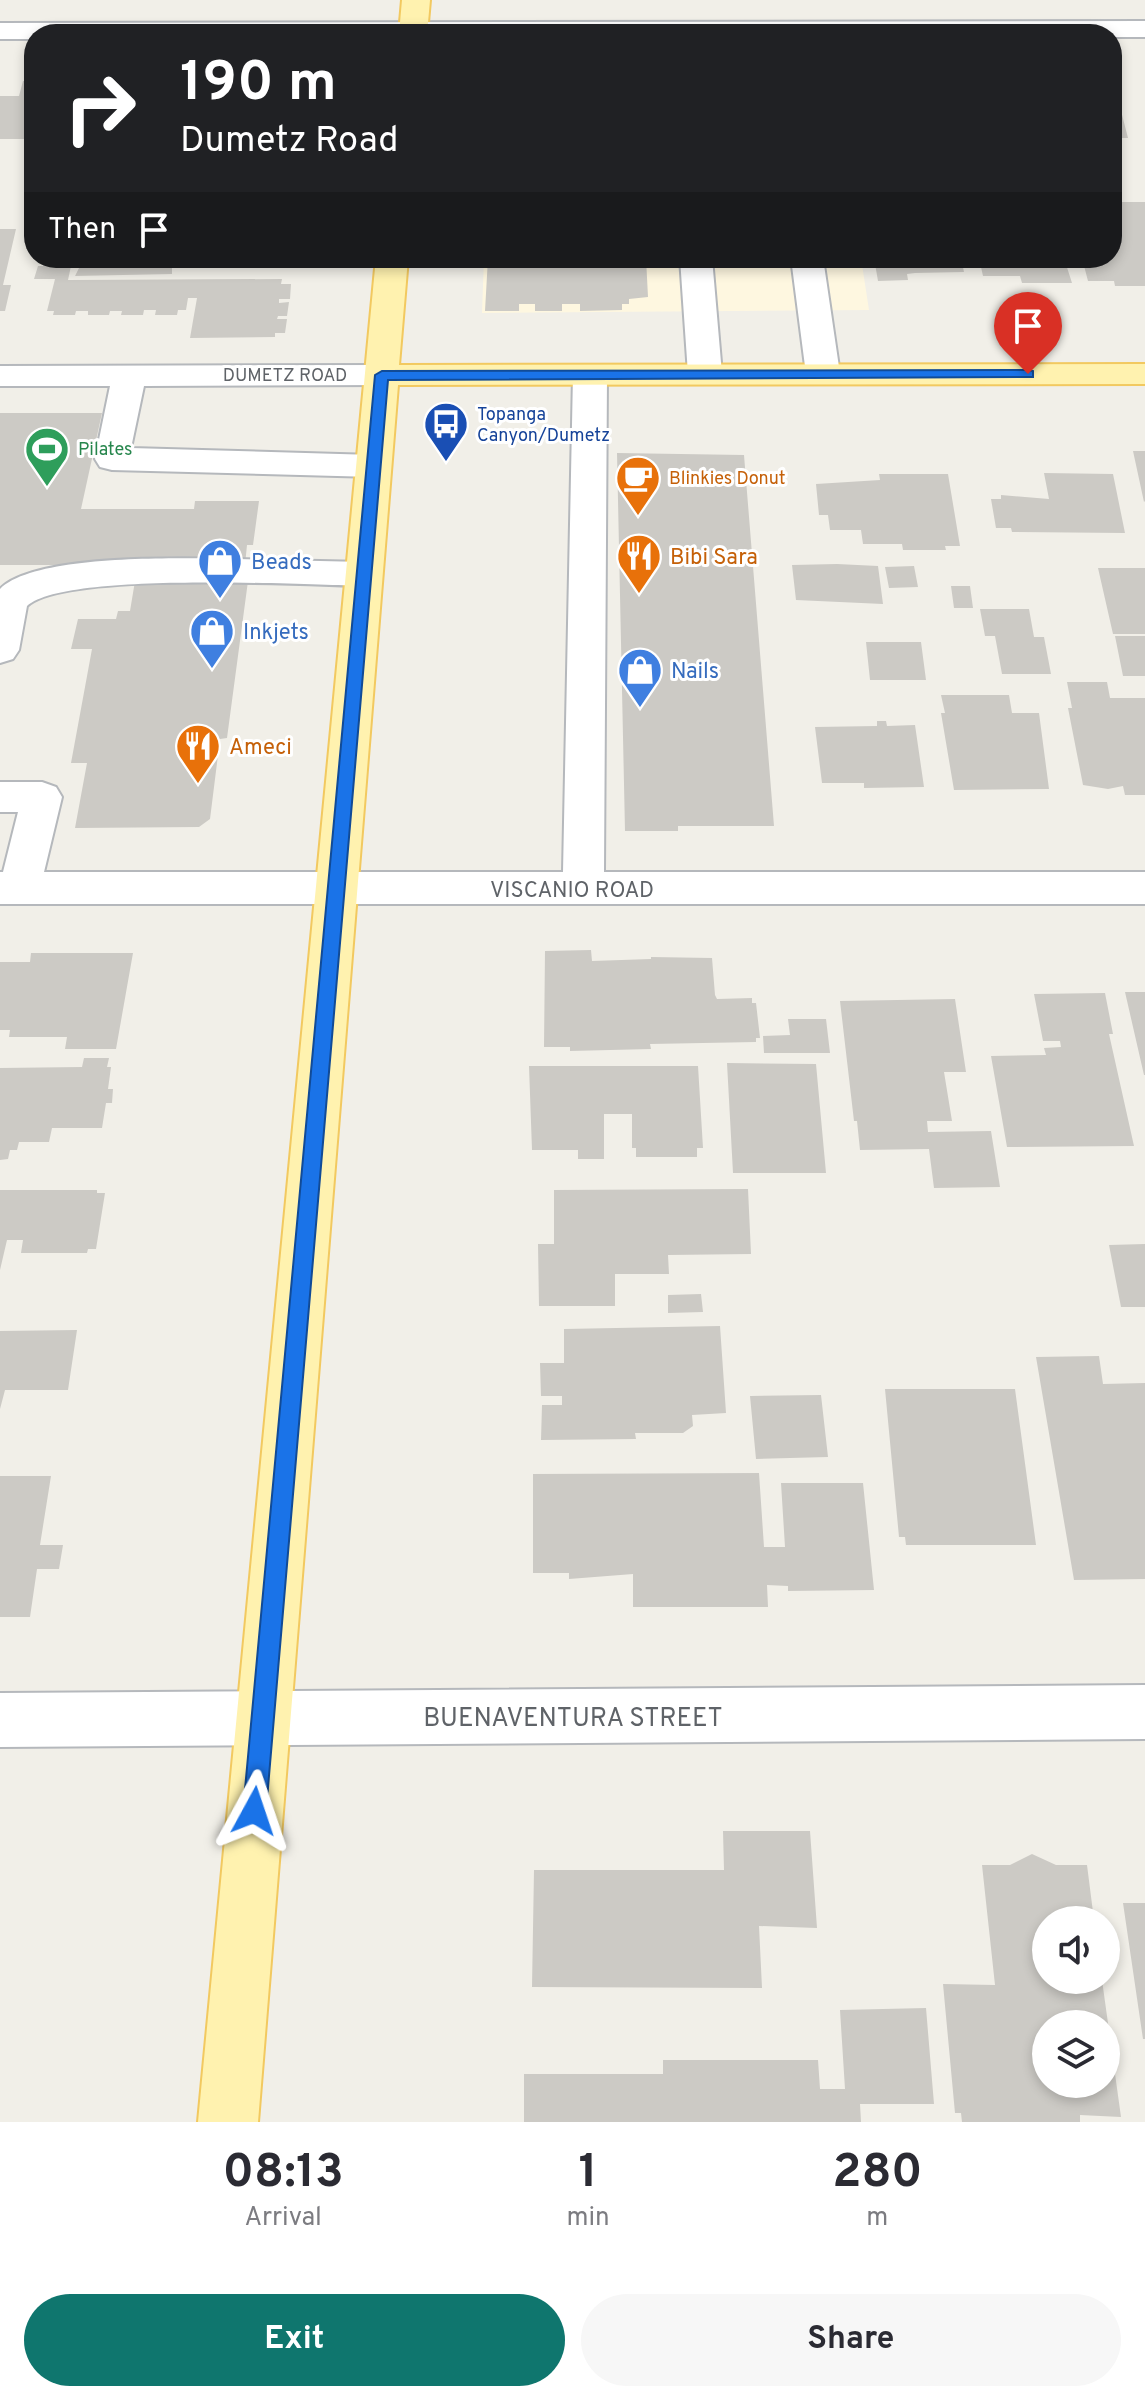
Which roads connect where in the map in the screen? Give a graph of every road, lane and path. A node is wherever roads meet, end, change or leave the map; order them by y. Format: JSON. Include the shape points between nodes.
{"nodes":[{"id":1,"x":416,"y":0,"type":"edge"},
{"id":2,"x":414,"y":24,"type":"edge"},
{"id":3,"x":1122,"y":29,"type":"edge"},
{"id":4,"x":1145,"y":29,"type":"edge"},
{"id":5,"x":0,"y":31,"type":"edge"},
{"id":6,"x":24,"y":31,"type":"edge"},
{"id":7,"x":391,"y":268,"type":"edge"},
{"id":8,"x":697,"y":268,"type":"edge"},
{"id":9,"x":808,"y":268,"type":"edge"},
{"id":10,"x":705,"y":374,"type":"junction"},
{"id":11,"x":823,"y":374,"type":"junction"},
{"id":12,"x":1145,"y":374,"type":"edge"},
{"id":13,"x":129,"y":375,"type":"junction"},
{"id":14,"x":382,"y":375,"type":"junction"},
{"id":15,"x":590,"y":375,"type":"junction"},
{"id":16,"x":0,"y":376,"type":"edge"},
{"id":17,"x":374,"y":466,"type":"junction"},
{"id":18,"x":364,"y":574,"type":"junction"},
{"id":19,"x":0,"y":650,"type":"edge"},
{"id":20,"x":0,"y":797,"type":"edge"},
{"id":21,"x":10,"y":888,"type":"edge"},
{"id":22,"x":1145,"y":888,"type":"edge"},
{"id":23,"x":335,"y":889,"type":"junction"},
{"id":24,"x":583,"y":889,"type":"junction"},
{"id":25,"x":1145,"y":1712,"type":"edge"},
{"id":26,"x":262,"y":1718,"type":"junction"},
{"id":27,"x":0,"y":1720,"type":"edge"},
{"id":28,"x":228,"y":2122,"type":"edge"}],
"edges":[{"from":1,"to":2,"type":"main road"},
{"from":3,"to":4,"type":"street"},
{"from":5,"to":6,"type":"street"},
{"from":7,"to":14,"type":"main road"},
{"from":8,"to":10,"type":"street"},
{"from":9,"to":11,"type":"street"},
{"from":10,"to":11,"type":"main road","name":"DUMETZ ROAD"},
{"from":10,"to":15,"type":"main road","name":"DUMETZ ROAD"},
{"from":11,"to":12,"type":"main road","name":"DUMETZ ROAD"},
{"from":13,"to":14,"type":"street","name":"DUMETZ ROAD"},
{"from":13,"to":16,"type":"street","name":"DUMETZ ROAD"},
{"from":13,"to":17,"type":"street","via":[[112,459]]},
{"from":14,"to":15,"type":"main road","name":"DUMETZ ROAD"},
{"from":14,"to":17,"type":"main road"},
{"from":15,"to":24,"type":"street"},
{"from":17,"to":18,"type":"main road"},
{"from":18,"to":19,"type":"street","via":[[114,572],[40,583],[9,602]]},
{"from":18,"to":23,"type":"main road"},
{"from":20,"to":21,"type":"street","via":[[42,797]]},
{"from":21,"to":23,"type":"street","name":"VISCANIO ROAD"},
{"from":22,"to":24,"type":"street","name":"VISCANIO ROAD"},
{"from":23,"to":24,"type":"street","name":"VISCANIO ROAD"},
{"from":23,"to":26,"type":"main road"},
{"from":25,"to":26,"type":"street","name":"BUENAVENTURA STREET"},
{"from":26,"to":27,"type":"street","name":"BUENAVENTURA STREET"},
{"from":26,"to":28,"type":"main road"}]}
